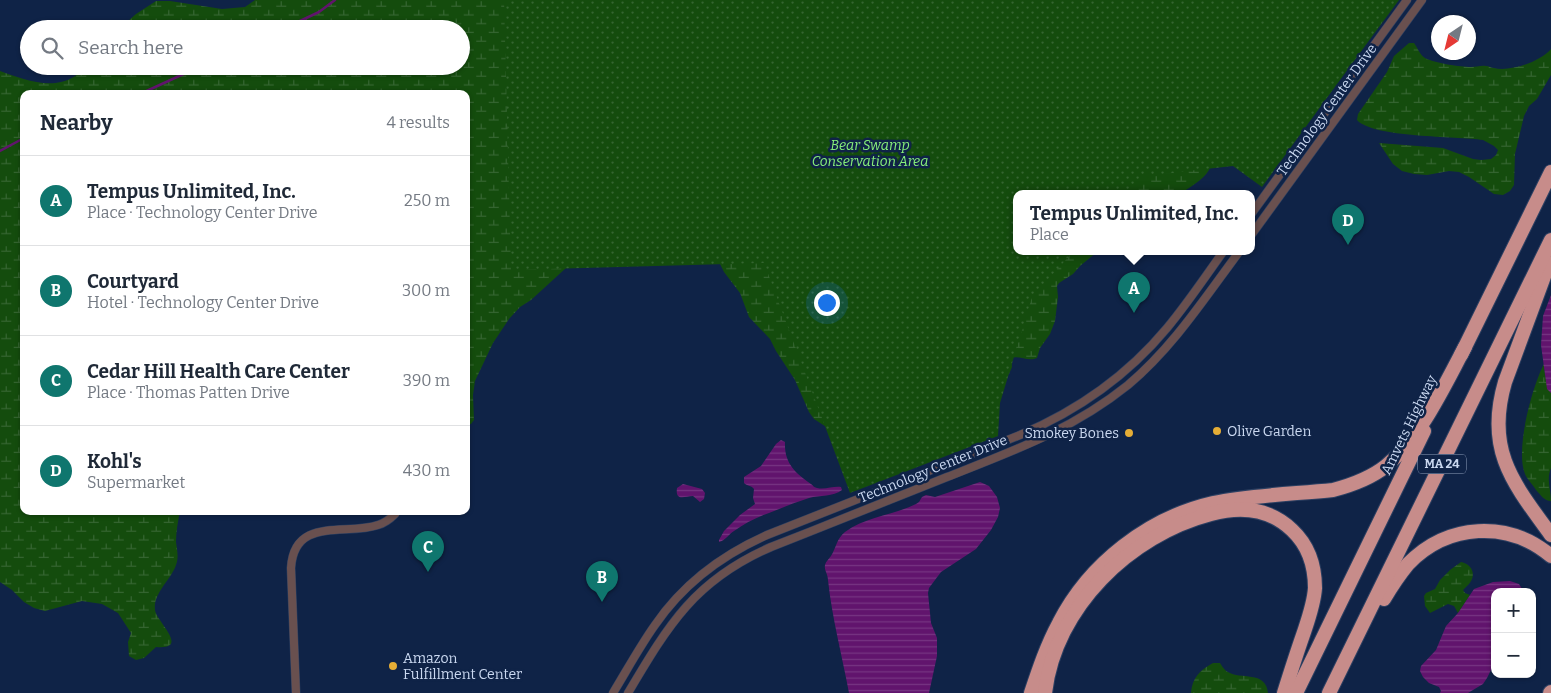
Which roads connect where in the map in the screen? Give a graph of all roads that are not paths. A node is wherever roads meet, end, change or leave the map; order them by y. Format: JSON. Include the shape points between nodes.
{"nodes":[{"id":1,"x":1407,"y":0,"type":"edge"},
{"id":2,"x":1422,"y":0,"type":"edge"},
{"id":3,"x":1551,"y":172,"type":"edge"},
{"id":4,"x":1255,"y":209,"type":"edge"},
{"id":5,"x":1255,"y":230,"type":"edge"},
{"id":6,"x":1551,"y":240,"type":"edge"},
{"id":7,"x":1221,"y":255,"type":"edge"},
{"id":8,"x":1236,"y":255,"type":"edge"},
{"id":9,"x":1551,"y":258,"type":"edge"},
{"id":10,"x":1465,"y":347,"type":"junction"},
{"id":11,"x":394,"y":515,"type":"edge"},
{"id":12,"x":1551,"y":535,"type":"edge"},
{"id":13,"x":1551,"y":556,"type":"edge"},
{"id":14,"x":1330,"y":690,"type":"edge"},
{"id":15,"x":296,"y":693,"type":"edge"},
{"id":16,"x":613,"y":693,"type":"edge"},
{"id":17,"x":628,"y":693,"type":"edge"},
{"id":18,"x":1031,"y":693,"type":"edge"},
{"id":19,"x":1045,"y":693,"type":"edge"},
{"id":20,"x":1284,"y":693,"type":"edge"},
{"id":21,"x":1296,"y":693,"type":"edge"}],
"edges":[{"from":1,"to":4,"type":"street","name":"Technology Center Drive"},
{"from":2,"to":5,"type":"street","name":"Technology Center Drive"},
{"from":3,"to":10,"type":"highway","name":"Amvets Highway","number":"MA 24"},
{"from":6,"to":14,"type":"highway","number":"MA 24"},
{"from":7,"to":16,"type":"street","name":"Technology Center Drive","via":[[1151,346],[1075,408],[1020,435],[767,535],[719,561],[668,607]]},
{"from":8,"to":17,"type":"street","name":"Technology Center Drive","via":[[1170,343],[1110,399],[1038,441],[738,563],[701,591],[678,615]]},
{"from":9,"to":12,"type":"highway","via":[[1505,382],[1499,414],[1501,447],[1508,471]]},
{"from":10,"to":18,"type":"highway","via":[[1432,408],[1412,436],[1387,465],[1370,476],[1333,490],[1197,507],[1157,524],[1128,542],[1086,581],[1063,615]]},
{"from":10,"to":21,"type":"highway","name":"Amvets Highway","number":"MA 24"},
{"from":11,"to":15,"type":"street","via":[[376,526],[315,532],[295,549],[291,568]]},
{"from":13,"to":14,"type":"highway","via":[[1532,542],[1515,535],[1485,530],[1459,534],[1433,545],[1401,574]]},
{"from":19,"to":20,"type":"highway","via":[[1054,658],[1067,627],[1089,594],[1115,566],[1168,529],[1200,517],[1244,509],[1267,514],[1287,525],[1303,542],[1314,569],[1313,604]]}]}
